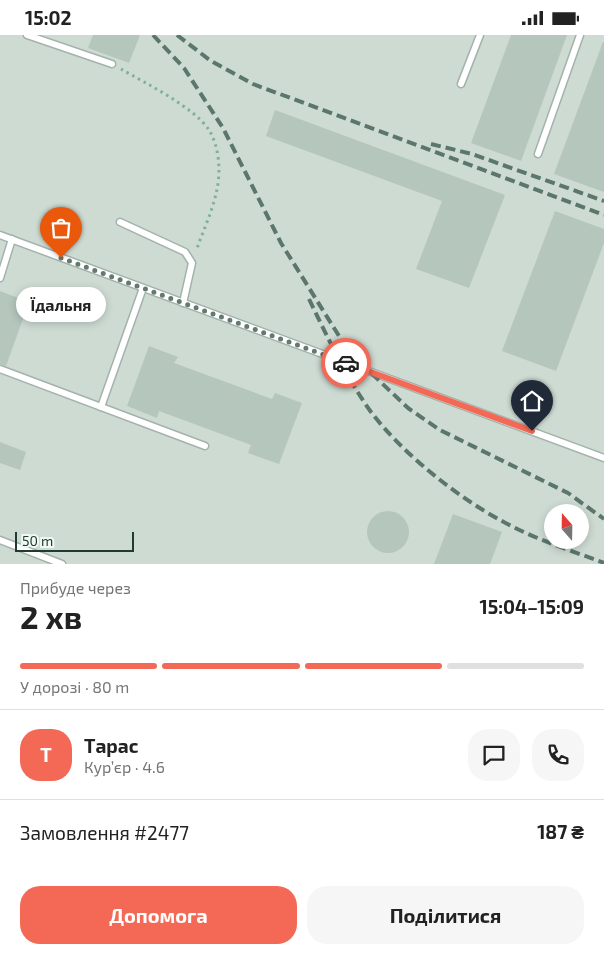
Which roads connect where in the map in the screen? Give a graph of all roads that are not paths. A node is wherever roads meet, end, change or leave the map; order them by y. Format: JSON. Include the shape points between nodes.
{"nodes":[{"id":1,"x":27,"y":35,"type":"edge"},
{"id":2,"x":480,"y":35,"type":"edge"},
{"id":3,"x":580,"y":35,"type":"edge"},
{"id":4,"x":112,"y":64,"type":"road end"},
{"id":5,"x":461,"y":84,"type":"dead end"},
{"id":6,"x":538,"y":154,"type":"dead end"},
{"id":7,"x":120,"y":222,"type":"dead end"},
{"id":8,"x":0,"y":235,"type":"edge"},
{"id":9,"x":12,"y":239,"type":"junction"},
{"id":10,"x":0,"y":278,"type":"edge"},
{"id":11,"x":143,"y":288,"type":"junction"},
{"id":12,"x":183,"y":303,"type":"junction"},
{"id":13,"x":0,"y":369,"type":"edge"},
{"id":14,"x":101,"y":407,"type":"junction"},
{"id":15,"x":204,"y":446,"type":"dead end"},
{"id":16,"x":604,"y":458,"type":"edge"},
{"id":17,"x":0,"y":540,"type":"edge"},
{"id":18,"x":62,"y":564,"type":"edge"}],
"edges":[{"from":1,"to":4,"type":"lane"},
{"from":2,"to":5,"type":"lane"},
{"from":3,"to":6,"type":"lane"},
{"from":7,"to":12,"type":"lane","via":[[184,252],[192,263]]},
{"from":8,"to":9,"type":"lane"},
{"from":9,"to":10,"type":"lane"},
{"from":9,"to":11,"type":"lane"},
{"from":11,"to":12,"type":"lane"},
{"from":11,"to":14,"type":"lane"},
{"from":12,"to":16,"type":"lane"},
{"from":13,"to":14,"type":"lane"},
{"from":14,"to":15,"type":"lane"},
{"from":17,"to":18,"type":"lane"}]}
